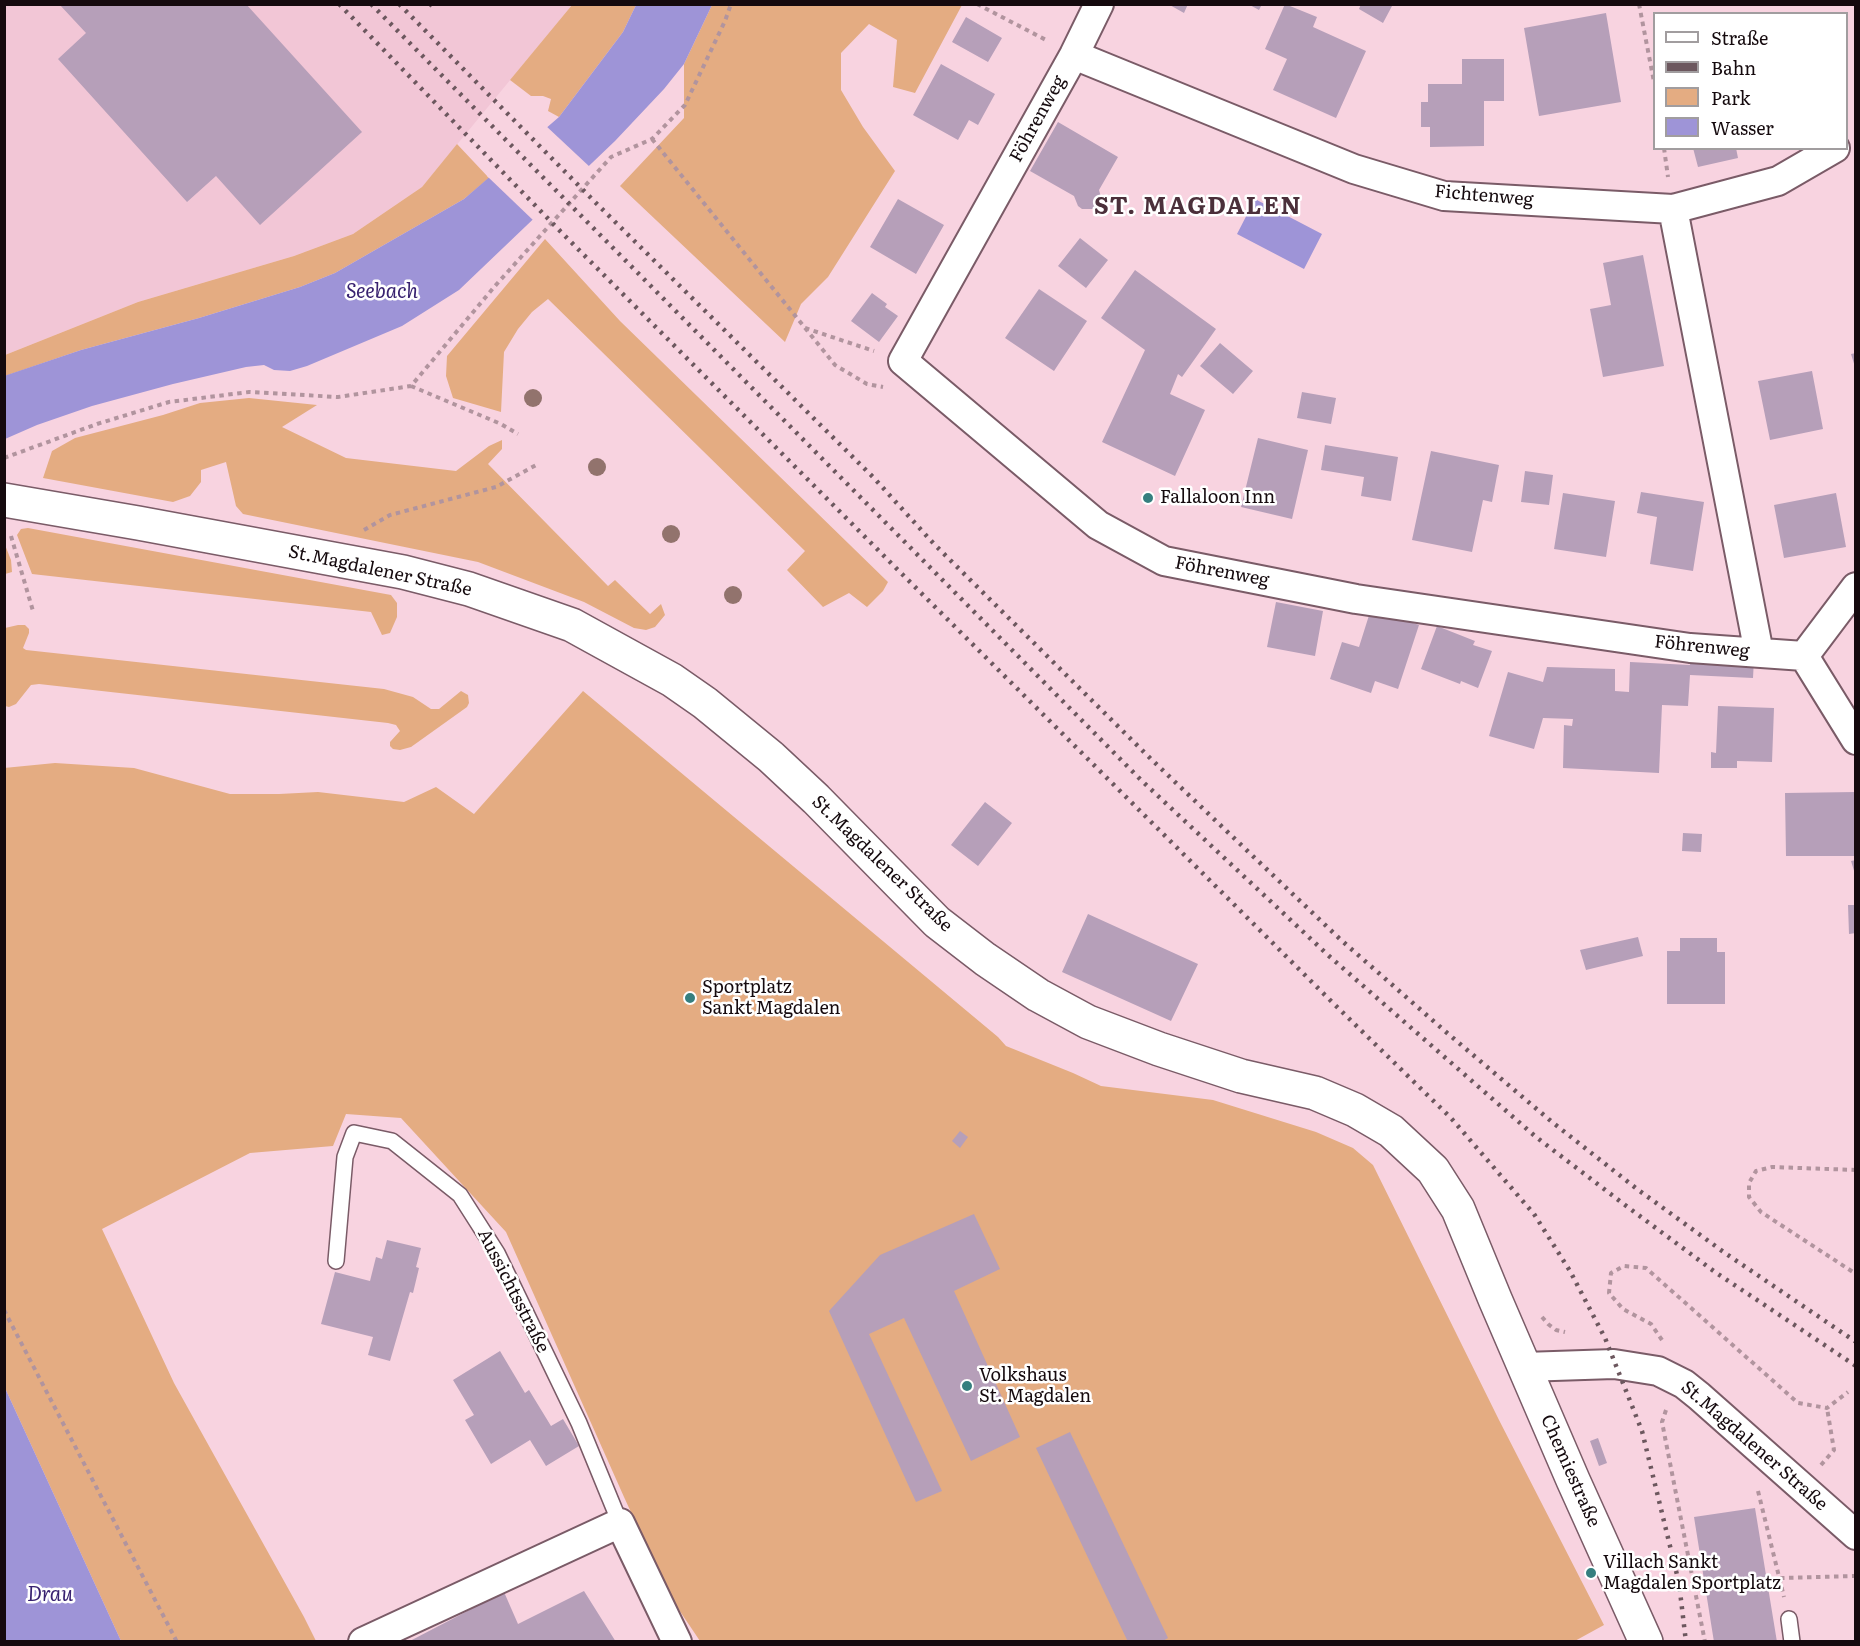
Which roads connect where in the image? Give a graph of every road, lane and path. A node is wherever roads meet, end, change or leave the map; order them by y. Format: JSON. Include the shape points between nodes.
{"nodes":[{"id":1,"x":731,"y":4,"type":"edge"},
{"id":2,"x":977,"y":4,"type":"edge"},
{"id":3,"x":1098,"y":4,"type":"edge"},
{"id":4,"x":1639,"y":4,"type":"edge"},
{"id":5,"x":1074,"y":55,"type":"junction"},
{"id":6,"x":1653,"y":77,"type":"edge"},
{"id":7,"x":652,"y":139,"type":"junction"},
{"id":8,"x":1832,"y":150,"type":"edge"},
{"id":9,"x":1672,"y":209,"type":"junction"},
{"id":10,"x":805,"y":328,"type":"junction"},
{"id":11,"x":903,"y":361,"type":"junction"},
{"id":12,"x":411,"y":386,"type":"junction"},
{"id":13,"x":518,"y":434,"type":"dead end"},
{"id":14,"x":4,"y":458,"type":"edge"},
{"id":15,"x":538,"y":464,"type":"dead end"},
{"id":16,"x":11,"y":512,"type":"edge"},
{"id":17,"x":339,"y":560,"type":"junction"},
{"id":18,"x":1856,"y":588,"type":"edge"},
{"id":19,"x":33,"y":611,"type":"dead end"},
{"id":20,"x":1759,"y":653,"type":"junction"},
{"id":21,"x":1804,"y":656,"type":"junction"},
{"id":22,"x":1856,"y":740,"type":"edge"},
{"id":23,"x":1856,"y":1170,"type":"edge"},
{"id":24,"x":336,"y":1261,"type":"dead end"},
{"id":25,"x":1856,"y":1274,"type":"edge"},
{"id":26,"x":4,"y":1310,"type":"edge"},
{"id":27,"x":1541,"y":1316,"type":"dead end"},
{"id":28,"x":1572,"y":1334,"type":"dead end"},
{"id":29,"x":1667,"y":1347,"type":"dead end"},
{"id":30,"x":1524,"y":1367,"type":"junction"},
{"id":31,"x":1848,"y":1392,"type":"dead end"},
{"id":32,"x":1669,"y":1403,"type":"dead end"},
{"id":33,"x":1827,"y":1408,"type":"junction"},
{"id":34,"x":1802,"y":1486,"type":"junction"},
{"id":35,"x":1758,"y":1491,"type":"dead end"},
{"id":36,"x":620,"y":1523,"type":"junction"},
{"id":37,"x":1856,"y":1535,"type":"edge"},
{"id":38,"x":1856,"y":1576,"type":"edge"},
{"id":39,"x":1780,"y":1578,"type":"junction"},
{"id":40,"x":1789,"y":1619,"type":"joint"},
{"id":41,"x":177,"y":1641,"type":"edge"},
{"id":42,"x":363,"y":1641,"type":"edge"},
{"id":43,"x":677,"y":1641,"type":"edge"},
{"id":44,"x":1646,"y":1641,"type":"edge"},
{"id":45,"x":1705,"y":1641,"type":"edge"},
{"id":46,"x":1792,"y":1641,"type":"edge"}],
"edges":[{"from":1,"to":7,"type":"path","via":[[685,105]]},
{"from":2,"to":5,"type":"path"},
{"from":3,"to":5,"type":"street","name":"Föhrenweg"},
{"from":4,"to":6,"type":"path"},
{"from":5,"to":9,"type":"street","name":"Fichtenweg","via":[[1354,169],[1444,196]]},
{"from":5,"to":11,"type":"street","name":"Föhrenweg"},
{"from":7,"to":10,"type":"path"},
{"from":7,"to":12,"type":"path","via":[[611,157]]},
{"from":8,"to":9,"type":"street","name":"Fichtenweg","via":[[1778,181]]},
{"from":9,"to":20,"type":"street"},
{"from":10,"to":11,"type":"path"},
{"from":10,"to":11,"type":"path","via":[[835,365],[867,384],[886,387]]},
{"from":11,"to":20,"type":"street","name":"Föhrenweg","via":[[1098,525],[1164,561],[1356,599],[1690,648]]},
{"from":12,"to":13,"type":"path"},
{"from":12,"to":14,"type":"path","via":[[338,397],[249,392],[169,402]]},
{"from":15,"to":17,"type":"path","via":[[496,487],[390,515],[362,531]]},
{"from":16,"to":17,"type":"street","name":"St.Magdalener Straße","via":[[158,526]]},
{"from":16,"to":19,"type":"path"},
{"from":17,"to":30,"type":"street","name":"St.Magdalener Straße","via":[[470,589],[572,625],[672,680],[705,703],[801,785],[937,922],[1038,995],[1088,1022],[1158,1049],[1241,1076],[1314,1093],[1355,1110],[1390,1131],[1433,1170],[1458,1209]]},
{"from":18,"to":21,"type":"street"},
{"from":20,"to":21,"type":"street","name":"Föhrenweg"},
{"from":21,"to":22,"type":"street"},
{"from":23,"to":25,"type":"path","via":[[1772,1167],[1756,1171],[1749,1183],[1749,1197],[1761,1212]]},
{"from":24,"to":36,"type":"lane","name":"Aussichtsstraße","via":[[345,1157],[354,1134],[392,1141],[460,1195],[497,1253],[579,1423]]},
{"from":26,"to":41,"type":"path"},
{"from":27,"to":28,"type":"path","via":[[1556,1330]]},
{"from":29,"to":33,"type":"path","via":[[1651,1324],[1623,1309],[1609,1293],[1611,1273],[1624,1266],[1646,1268],[1798,1403]]},
{"from":30,"to":34,"type":"street","name":"St.Magdalener Straße","via":[[1614,1364],[1658,1371],[1699,1395]]},
{"from":30,"to":44,"type":"street","name":"Chemiestraße"},
{"from":31,"to":33,"type":"path"},
{"from":32,"to":45,"type":"path","via":[[1662,1422]]},
{"from":33,"to":34,"type":"path","via":[[1834,1450]]},
{"from":34,"to":37,"type":"street","name":"St.Magdalener Straße"},
{"from":35,"to":39,"type":"path"},
{"from":36,"to":42,"type":"street"},
{"from":36,"to":43,"type":"street","name":"Aussichtsstraße"},
{"from":38,"to":39,"type":"path"},
{"from":39,"to":40,"type":"path"},
{"from":40,"to":46,"type":"lane"}]}
